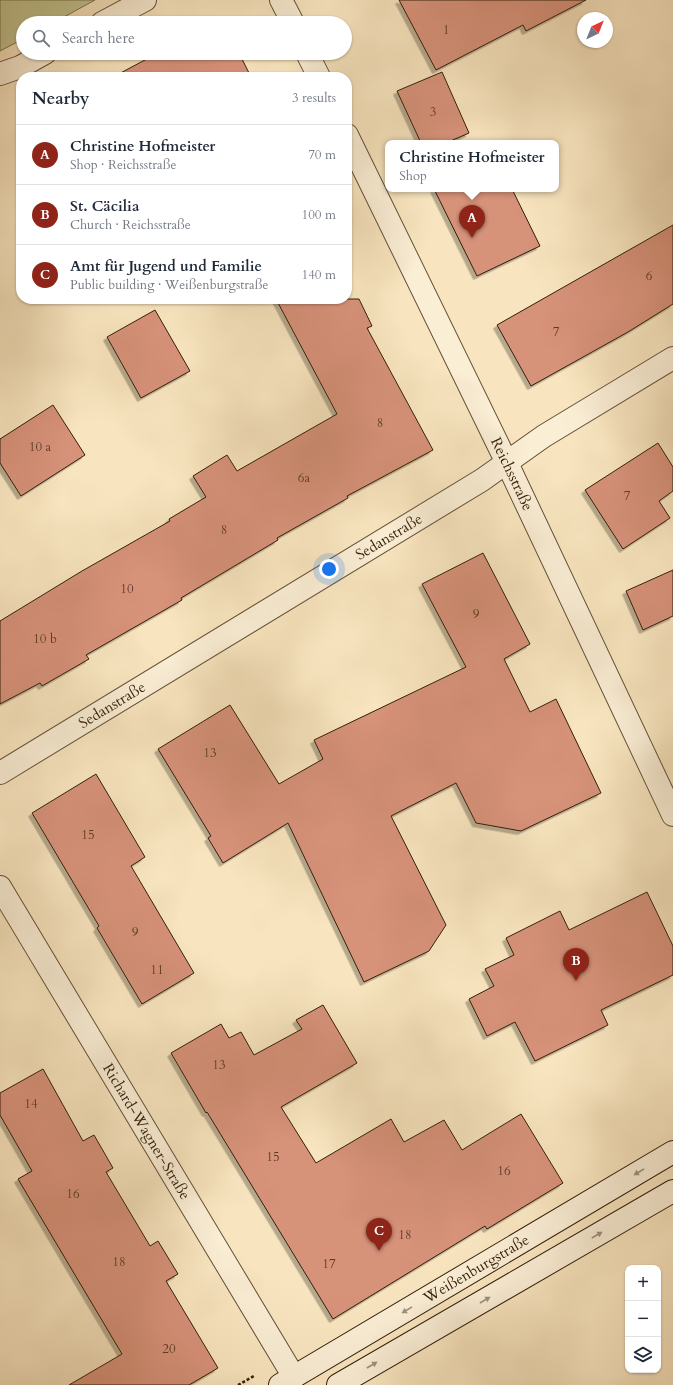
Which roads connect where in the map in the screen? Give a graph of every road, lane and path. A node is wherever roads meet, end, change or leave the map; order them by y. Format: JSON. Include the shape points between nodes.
{"nodes":[{"id":1,"x":145,"y":0,"type":"edge"},
{"id":2,"x":281,"y":0,"type":"edge"},
{"id":3,"x":115,"y":16,"type":"edge"},
{"id":4,"x":289,"y":16,"type":"edge"},
{"id":5,"x":32,"y":60,"type":"edge"},
{"id":6,"x":310,"y":60,"type":"edge"},
{"id":7,"x":316,"y":72,"type":"edge"},
{"id":8,"x":0,"y":74,"type":"edge"},
{"id":9,"x":352,"y":145,"type":"edge"},
{"id":10,"x":673,"y":358,"type":"edge"},
{"id":11,"x":507,"y":463,"type":"junction"},
{"id":12,"x":0,"y":773,"type":"edge"},
{"id":13,"x":673,"y":815,"type":"edge"},
{"id":14,"x":0,"y":887,"type":"edge"},
{"id":15,"x":673,"y":1152,"type":"edge"},
{"id":16,"x":673,"y":1191,"type":"edge"},
{"id":17,"x":287,"y":1381,"type":"edge"},
{"id":18,"x":338,"y":1385,"type":"edge"}],
"edges":[{"from":1,"to":3,"type":"street"},
{"from":2,"to":4,"type":"street"},
{"from":5,"to":8,"type":"street"},
{"from":6,"to":7,"type":"street"},
{"from":9,"to":11,"type":"street","name":"Reichsstraße"},
{"from":10,"to":11,"type":"street","name":"Sedanstraße","via":[[544,436]]},
{"from":11,"to":12,"type":"street","name":"Sedanstraße"},
{"from":11,"to":13,"type":"street","name":"Reichsstraße"},
{"from":14,"to":17,"type":"street","name":"Richard-Wagner-Straße"},
{"from":15,"to":17,"type":"street","name":"Weißenburgstraße","one_way":true},
{"from":18,"to":16,"type":"street","name":"Weißenburgstraße","one_way":true}]}
